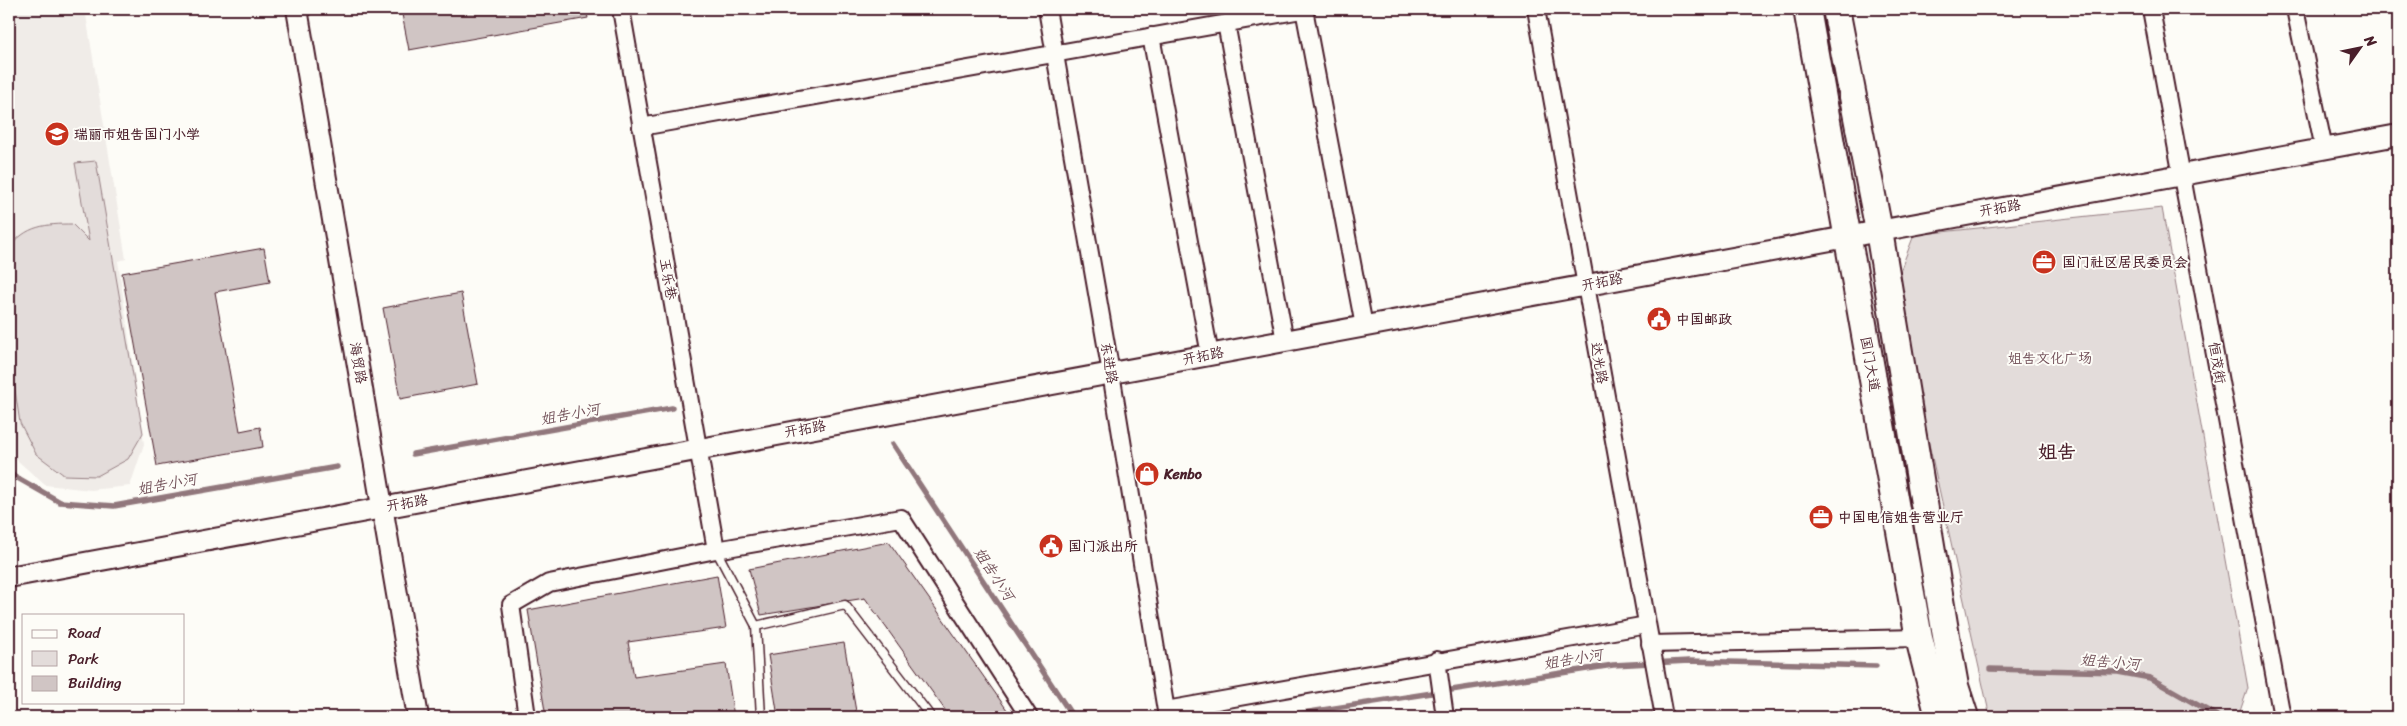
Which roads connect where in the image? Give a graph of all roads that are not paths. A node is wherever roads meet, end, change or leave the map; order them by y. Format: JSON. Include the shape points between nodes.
{"nodes":[{"id":1,"x":297,"y":9,"type":"edge"},
{"id":2,"x":621,"y":9,"type":"edge"},
{"id":3,"x":1047,"y":9,"type":"edge"},
{"id":4,"x":1305,"y":9,"type":"edge"},
{"id":5,"x":1536,"y":9,"type":"edge"},
{"id":6,"x":1807,"y":9,"type":"edge"},
{"id":7,"x":1836,"y":9,"type":"edge"},
{"id":8,"x":2151,"y":9,"type":"edge"},
{"id":9,"x":2295,"y":9,"type":"edge"},
{"id":10,"x":1226,"y":23,"type":"junction"},
{"id":11,"x":1151,"y":36,"type":"junction"},
{"id":12,"x":1055,"y":53,"type":"junction"},
{"id":13,"x":642,"y":126,"type":"junction"},
{"id":14,"x":2398,"y":135,"type":"edge"},
{"id":15,"x":2324,"y":149,"type":"junction"},
{"id":16,"x":2182,"y":175,"type":"junction"},
{"id":17,"x":1879,"y":231,"type":"junction"},
{"id":18,"x":1848,"y":236,"type":"junction"},
{"id":19,"x":1585,"y":286,"type":"junction"},
{"id":20,"x":1364,"y":326,"type":"junction"},
{"id":21,"x":1285,"y":341,"type":"junction"},
{"id":22,"x":1210,"y":354,"type":"junction"},
{"id":23,"x":1111,"y":373,"type":"junction"},
{"id":24,"x":698,"y":449,"type":"junction"},
{"id":25,"x":383,"y":508,"type":"junction"},
{"id":26,"x":716,"y":550,"type":"junction"},
{"id":27,"x":9,"y":577,"type":"edge"},
{"id":28,"x":1647,"y":625,"type":"junction"},
{"id":29,"x":756,"y":626,"type":"junction"},
{"id":30,"x":1919,"y":638,"type":"junction"},
{"id":31,"x":1651,"y":647,"type":"junction"},
{"id":32,"x":1437,"y":660,"type":"junction"},
{"id":33,"x":1444,"y":711,"type":"edge"},
{"id":34,"x":1166,"y":713,"type":"edge"},
{"id":35,"x":418,"y":717,"type":"edge"},
{"id":36,"x":527,"y":717,"type":"edge"},
{"id":37,"x":761,"y":717,"type":"edge"},
{"id":38,"x":931,"y":717,"type":"edge"},
{"id":39,"x":1029,"y":717,"type":"edge"},
{"id":40,"x":1664,"y":717,"type":"edge"},
{"id":41,"x":1939,"y":717,"type":"edge"},
{"id":42,"x":1965,"y":717,"type":"edge"},
{"id":43,"x":2282,"y":717,"type":"edge"}],
"edges":[{"from":1,"to":25,"type":"street","name":"海贸路"},
{"from":2,"to":13,"type":"street","name":"玉乐巷"},
{"from":3,"to":12,"type":"street","name":"东进路"},
{"from":4,"to":10,"type":"street"},
{"from":4,"to":20,"type":"street"},
{"from":5,"to":19,"type":"street","name":"达光路"},
{"from":6,"to":18,"type":"highway","name":"国门大道"},
{"from":7,"to":17,"type":"highway"},
{"from":8,"to":16,"type":"street","name":"恒茂街"},
{"from":9,"to":15,"type":"street"},
{"from":10,"to":11,"type":"street"},
{"from":10,"to":21,"type":"street"},
{"from":11,"to":12,"type":"street"},
{"from":11,"to":22,"type":"street"},
{"from":12,"to":13,"type":"street"},
{"from":12,"to":23,"type":"street","name":"东进路"},
{"from":13,"to":24,"type":"street","name":"玉乐巷"},
{"from":14,"to":15,"type":"street","name":"开拓路"},
{"from":15,"to":16,"type":"street","name":"开拓路"},
{"from":16,"to":17,"type":"street","name":"开拓路"},
{"from":16,"to":43,"type":"street","name":"恒茂街"},
{"from":17,"to":18,"type":"street","name":"开拓路"},
{"from":17,"to":42,"type":"highway","via":[[1955,686]]},
{"from":18,"to":19,"type":"street","name":"开拓路"},
{"from":18,"to":30,"type":"highway","name":"国门大道"},
{"from":19,"to":20,"type":"street","name":"开拓路"},
{"from":19,"to":28,"type":"street","name":"达光路"},
{"from":20,"to":21,"type":"street","name":"开拓路"},
{"from":21,"to":22,"type":"street","name":"开拓路"},
{"from":22,"to":23,"type":"street","name":"开拓路"},
{"from":23,"to":24,"type":"street","name":"开拓路"},
{"from":23,"to":34,"type":"street","name":"东进路"},
{"from":24,"to":25,"type":"street","name":"开拓路"},
{"from":24,"to":26,"type":"street","name":"玉乐巷"},
{"from":25,"to":27,"type":"street","name":"开拓路"},
{"from":25,"to":35,"type":"street","name":"海贸路"},
{"from":26,"to":29,"type":"lane"},
{"from":26,"to":36,"type":"street","via":[[549,583],[511,605]]},
{"from":26,"to":39,"type":"street","via":[[901,518]]},
{"from":28,"to":31,"type":"street","name":"达光路"},
{"from":28,"to":32,"type":"street"},
{"from":29,"to":37,"type":"lane"},
{"from":29,"to":38,"type":"lane","via":[[845,604]]},
{"from":30,"to":31,"type":"street"},
{"from":30,"to":41,"type":"highway","name":"国门大道"},
{"from":31,"to":40,"type":"street","name":"达光路"},
{"from":32,"to":33,"type":"street"},
{"from":32,"to":34,"type":"street"}]}
